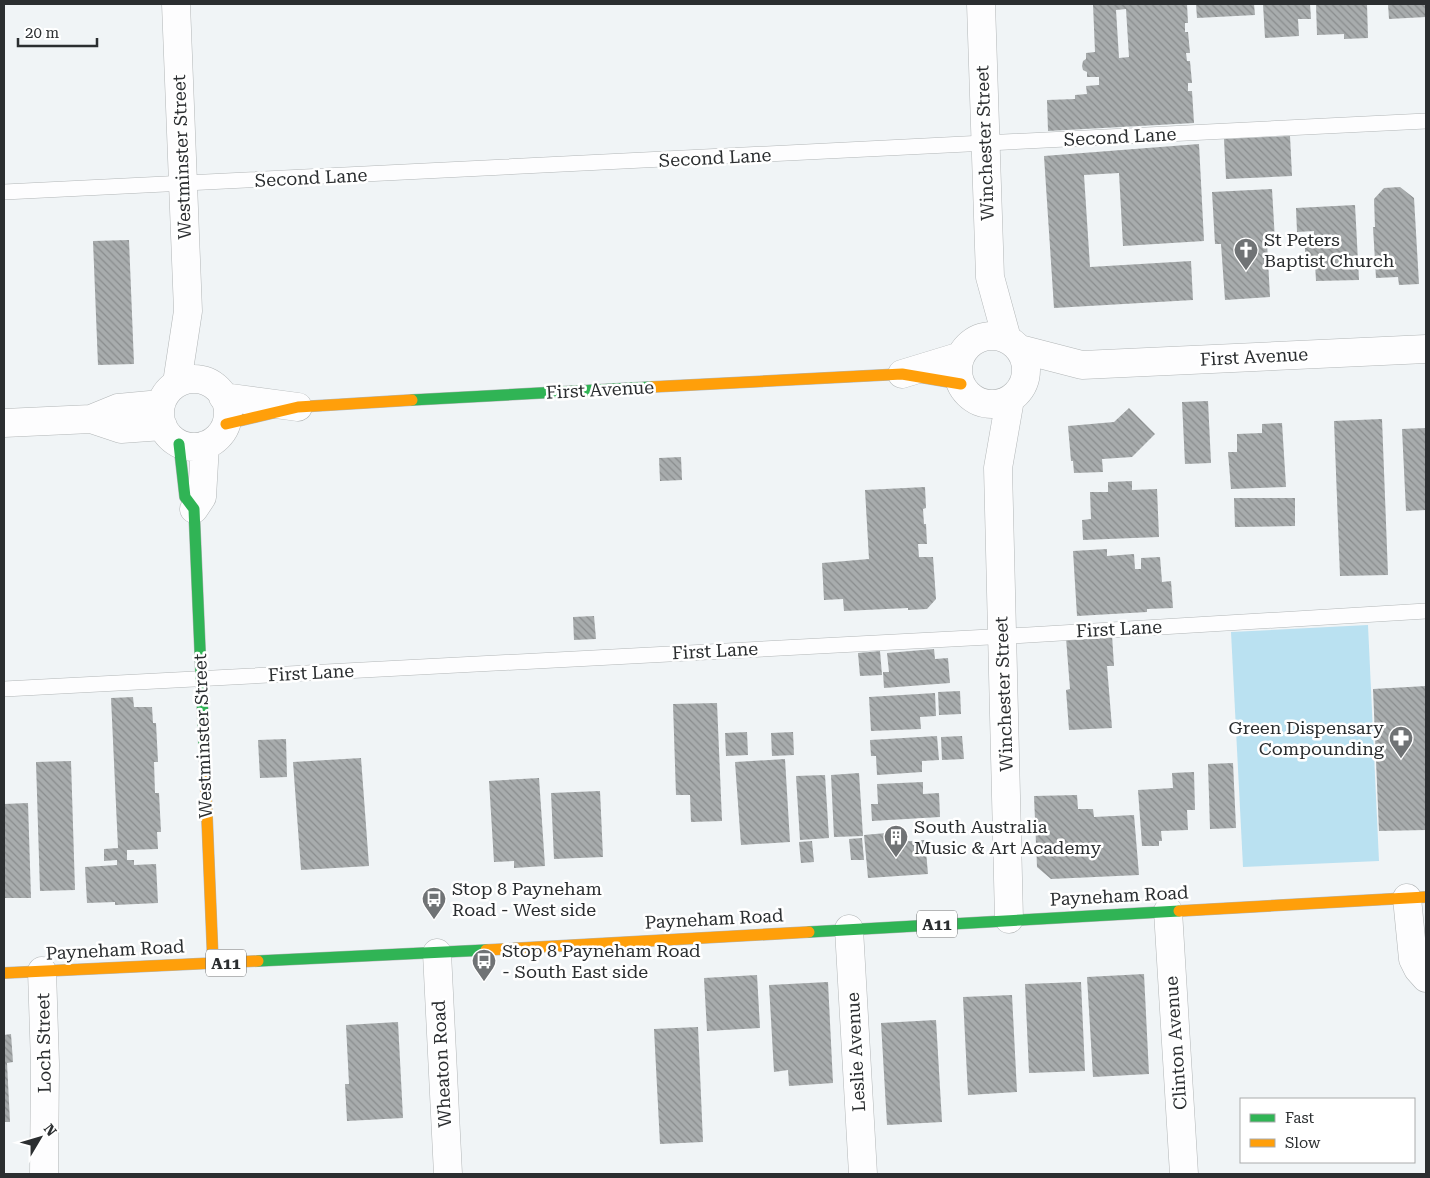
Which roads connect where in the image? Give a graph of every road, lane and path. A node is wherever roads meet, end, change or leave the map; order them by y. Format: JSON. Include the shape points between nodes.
{"nodes":[{"id":1,"x":176,"y":4,"type":"edge"},
{"id":2,"x":980,"y":5,"type":"edge"},
{"id":3,"x":1426,"y":121,"type":"edge"},
{"id":4,"x":985,"y":144,"type":"junction"},
{"id":5,"x":183,"y":184,"type":"junction"},
{"id":6,"x":4,"y":192,"type":"edge"},
{"id":7,"x":990,"y":278,"type":"junction"},
{"id":8,"x":188,"y":311,"type":"junction"},
{"id":9,"x":1013,"y":344,"type":"junction"},
{"id":10,"x":968,"y":348,"type":"junction"},
{"id":11,"x":1426,"y":349,"type":"edge"},
{"id":12,"x":1082,"y":365,"type":"junction"},
{"id":13,"x":902,"y":374,"type":"junction"},
{"id":14,"x":216,"y":389,"type":"junction"},
{"id":15,"x":969,"y":392,"type":"junction"},
{"id":16,"x":1016,"y":393,"type":"junction"},
{"id":17,"x":298,"y":407,"type":"junction"},
{"id":18,"x":177,"y":421,"type":"junction"},
{"id":19,"x":4,"y":423,"type":"edge"},
{"id":20,"x":226,"y":424,"type":"junction"},
{"id":21,"x":998,"y":468,"type":"junction"},
{"id":22,"x":194,"y":509,"type":"joint"},
{"id":23,"x":1426,"y":611,"type":"edge"},
{"id":24,"x":1002,"y":636,"type":"junction"},
{"id":25,"x":201,"y":679,"type":"junction"},
{"id":26,"x":4,"y":689,"type":"edge"},
{"id":27,"x":1416,"y":897,"type":"edge"},
{"id":28,"x":1168,"y":911,"type":"junction"},
{"id":29,"x":1009,"y":919,"type":"junction"},
{"id":30,"x":849,"y":929,"type":"junction"},
{"id":31,"x":437,"y":953,"type":"junction"},
{"id":32,"x":213,"y":963,"type":"junction"},
{"id":33,"x":42,"y":971,"type":"junction"},
{"id":34,"x":4,"y":973,"type":"edge"},
{"id":35,"x":1426,"y":978,"type":"edge"},
{"id":36,"x":44,"y":1174,"type":"edge"},
{"id":37,"x":448,"y":1174,"type":"edge"},
{"id":38,"x":863,"y":1174,"type":"edge"},
{"id":39,"x":1184,"y":1174,"type":"edge"}],
"edges":[{"from":1,"to":5,"type":"street","name":"Westminster Street"},
{"from":2,"to":4,"type":"street","name":"Winchester Street"},
{"from":3,"to":4,"type":"lane","name":"Second Lane"},
{"from":4,"to":5,"type":"lane","name":"Second Lane"},
{"from":4,"to":7,"type":"street","name":"Winchester Street"},
{"from":5,"to":6,"type":"lane","name":"Second Lane"},
{"from":5,"to":8,"type":"street","name":"Westminster Street"},
{"from":7,"to":9,"type":"street","name":"Winchester Street"},
{"from":7,"to":10,"type":"street","name":"Winchester Street"},
{"from":8,"to":14,"type":"street","name":"Westminster Street"},
{"from":8,"to":18,"type":"street","name":"Westminster Street"},
{"from":9,"to":10,"type":"street","via":[[997,336],[986,336]]},
{"from":9,"to":12,"type":"street","name":"First Avenue"},
{"from":9,"to":16,"type":"street","via":[[1026,361],[1026,375]]},
{"from":10,"to":13,"type":"street","name":"First Avenue"},
{"from":10,"to":15,"type":"street","via":[[958,365]]},
{"from":11,"to":12,"type":"street","name":"First Avenue"},
{"from":12,"to":16,"type":"street","name":"First Avenue"},
{"from":13,"to":15,"type":"main road","name":"First Avenue"},
{"from":13,"to":17,"type":"main road","name":"First Avenue"},
{"from":14,"to":17,"type":"street","name":"First Avenue"},
{"from":14,"to":18,"type":"street","via":[[198,379],[184,380]]},
{"from":14,"to":20,"type":"street","via":[[226,402]]},
{"from":15,"to":16,"type":"street","via":[[988,404],[999,403]]},
{"from":15,"to":21,"type":"street","name":"Winchester Street"},
{"from":16,"to":21,"type":"street","name":"Winchester Street"},
{"from":17,"to":20,"type":"main road","name":"First Avenue"},
{"from":18,"to":19,"type":"street","via":[[121,429],[91,418]]},
{"from":18,"to":20,"type":"street","via":[[215,440]]},
{"from":18,"to":22,"type":"street","name":"Westminster Street","via":[[202,497]]},
{"from":21,"to":24,"type":"street","name":"Winchester Street"},
{"from":22,"to":25,"type":"main road","name":"Westminster Street"},
{"from":23,"to":24,"type":"lane","name":"First Lane"},
{"from":24,"to":25,"type":"lane","name":"First Lane"},
{"from":24,"to":29,"type":"street","name":"Winchester Street"},
{"from":25,"to":26,"type":"lane","name":"First Lane"},
{"from":25,"to":32,"type":"main road","name":"Westminster Street"},
{"from":27,"to":28,"type":"main road","name":"Payneham Road","number":"A11"},
{"from":27,"to":35,"type":"street","via":[[1413,958]]},
{"from":28,"to":29,"type":"main road","name":"Payneham Road","number":"A11"},
{"from":28,"to":39,"type":"street","name":"Clinton Avenue"},
{"from":29,"to":30,"type":"main road","name":"Payneham Road","number":"A11"},
{"from":30,"to":31,"type":"main road","name":"Payneham Road","number":"A11"},
{"from":30,"to":38,"type":"street","name":"Leslie Avenue"},
{"from":31,"to":32,"type":"main road","name":"Payneham Road","number":"A11"},
{"from":31,"to":37,"type":"street","name":"Wheaton Road"},
{"from":32,"to":33,"type":"main road","name":"Payneham Road","number":"A11"},
{"from":33,"to":34,"type":"main road","name":"Payneham Road","number":"A11"},
{"from":33,"to":36,"type":"street","name":"Loch Street"}]}
